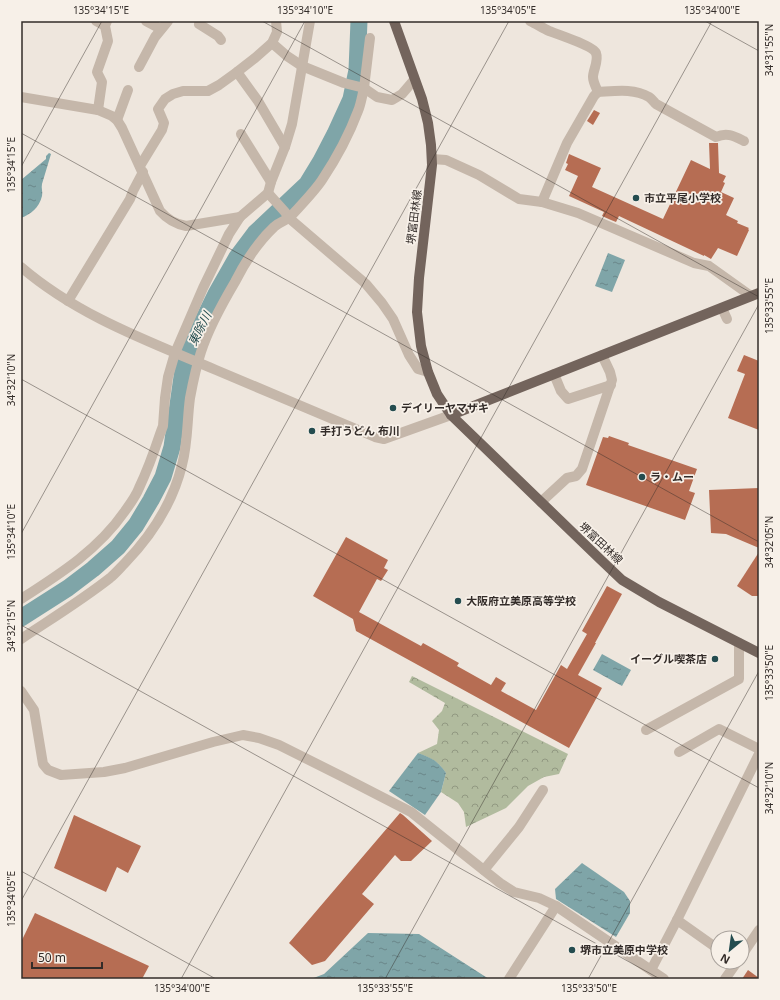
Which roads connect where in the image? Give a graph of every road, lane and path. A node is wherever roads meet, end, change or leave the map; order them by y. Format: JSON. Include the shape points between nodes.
{"nodes":[{"id":1,"x":146,"y":21,"type":"edge"},
{"id":2,"x":200,"y":21,"type":"edge"},
{"id":3,"x":276,"y":21,"type":"edge"},
{"id":4,"x":310,"y":21,"type":"edge"},
{"id":5,"x":394,"y":21,"type":"edge"},
{"id":6,"x":530,"y":21,"type":"edge"},
{"id":7,"x":103,"y":23,"type":"edge"},
{"id":8,"x":165,"y":25,"type":"edge"},
{"id":9,"x":370,"y":38,"type":"dead end"},
{"id":10,"x":221,"y":40,"type":"dead end"},
{"id":11,"x":272,"y":44,"type":"junction"},
{"id":12,"x":302,"y":66,"type":"junction"},
{"id":13,"x":139,"y":67,"type":"dead end"},
{"id":14,"x":239,"y":75,"type":"junction"},
{"id":15,"x":414,"y":80,"type":"junction"},
{"id":16,"x":364,"y":88,"type":"junction"},
{"id":17,"x":128,"y":90,"type":"dead end"},
{"id":18,"x":220,"y":92,"type":"dead end"},
{"id":19,"x":598,"y":92,"type":"junction"},
{"id":20,"x":21,"y":97,"type":"edge"},
{"id":21,"x":98,"y":110,"type":"junction"},
{"id":22,"x":117,"y":120,"type":"junction"},
{"id":23,"x":241,"y":134,"type":"dead end"},
{"id":24,"x":744,"y":141,"type":"dead end"},
{"id":25,"x":285,"y":147,"type":"junction"},
{"id":26,"x":432,"y":159,"type":"junction"},
{"id":27,"x":141,"y":169,"type":"junction"},
{"id":28,"x":271,"y":182,"type":"junction"},
{"id":29,"x":270,"y":195,"type":"junction"},
{"id":30,"x":542,"y":202,"type":"junction"},
{"id":31,"x":287,"y":215,"type":"junction"},
{"id":32,"x":240,"y":217,"type":"junction"},
{"id":33,"x":21,"y":267,"type":"edge"},
{"id":34,"x":755,"y":295,"type":"edge"},
{"id":35,"x":68,"y":301,"type":"junction"},
{"id":36,"x":722,"y":308,"type":"junction"},
{"id":37,"x":727,"y":319,"type":"dead end"},
{"id":38,"x":177,"y":354,"type":"junction"},
{"id":39,"x":602,"y":355,"type":"junction"},
{"id":40,"x":196,"y":362,"type":"junction"},
{"id":41,"x":428,"y":372,"type":"junction"},
{"id":42,"x":554,"y":374,"type":"junction"},
{"id":43,"x":611,"y":385,"type":"junction"},
{"id":44,"x":451,"y":415,"type":"junction"},
{"id":45,"x":541,"y":502,"type":"junction"},
{"id":46,"x":21,"y":600,"type":"edge"},
{"id":47,"x":21,"y":639,"type":"edge"},
{"id":48,"x":739,"y":643,"type":"junction"},
{"id":49,"x":759,"y":653,"type":"edge"},
{"id":50,"x":21,"y":691,"type":"edge"},
{"id":51,"x":646,"y":730,"type":"dead end"},
{"id":52,"x":759,"y":748,"type":"edge"},
{"id":53,"x":679,"y":752,"type":"dead end"},
{"id":54,"x":759,"y":754,"type":"edge"},
{"id":55,"x":757,"y":765,"type":"edge"},
{"id":56,"x":543,"y":790,"type":"dead end"},
{"id":57,"x":484,"y":870,"type":"junction"},
{"id":58,"x":556,"y":906,"type":"junction"},
{"id":59,"x":677,"y":920,"type":"junction"},
{"id":60,"x":759,"y":930,"type":"edge"},
{"id":61,"x":710,"y":943,"type":"edge"},
{"id":62,"x":750,"y":943,"type":"edge"},
{"id":63,"x":651,"y":970,"type":"junction"},
{"id":64,"x":732,"y":970,"type":"edge"},
{"id":65,"x":509,"y":979,"type":"edge"},
{"id":66,"x":664,"y":979,"type":"edge"},
{"id":67,"x":726,"y":979,"type":"edge"}],
"edges":[{"from":1,"to":8,"type":"street"},
{"from":2,"to":10,"type":"street","via":[[199,24]]},
{"from":3,"to":11,"type":"street","via":[[277,32]]},
{"from":4,"to":12,"type":"street"},
{"from":5,"to":15,"type":"main road","name":"堺富田林線"},
{"from":6,"to":19,"type":"street","via":[[595,51],[593,77]]},
{"from":7,"to":21,"type":"street","via":[[108,41],[97,72],[102,82]]},
{"from":8,"to":13,"type":"street","via":[[155,37]]},
{"from":9,"to":16,"type":"street"},
{"from":11,"to":12,"type":"street"},
{"from":11,"to":14,"type":"street"},
{"from":12,"to":16,"type":"street","via":[[344,84]]},
{"from":12,"to":25,"type":"street","via":[[292,124]]},
{"from":14,"to":18,"type":"street"},
{"from":14,"to":25,"type":"street","via":[[258,100]]},
{"from":14,"to":27,"type":"street","via":[[208,91],[183,91],[165,99],[158,109],[164,123],[162,130]]},
{"from":15,"to":16,"type":"street","via":[[402,94],[392,100],[377,98]]},
{"from":15,"to":26,"type":"main road","name":"堺富田林線","via":[[428,123]]},
{"from":16,"to":31,"type":"street","via":[[359,110],[338,154],[321,181]]},
{"from":17,"to":22,"type":"street"},
{"from":19,"to":24,"type":"street","via":[[626,90],[639,93],[716,137],[732,135]]},
{"from":19,"to":30,"type":"street","via":[[567,143]]},
{"from":20,"to":21,"type":"street"},
{"from":21,"to":22,"type":"street"},
{"from":22,"to":27,"type":"street"},
{"from":23,"to":28,"type":"street"},
{"from":25,"to":28,"type":"street"},
{"from":26,"to":30,"type":"street","via":[[446,160],[519,199]]},
{"from":26,"to":41,"type":"main road","name":"堺富田林線","via":[[416,312]]},
{"from":27,"to":32,"type":"street","via":[[160,211],[171,221],[186,226]]},
{"from":27,"to":35,"type":"street","via":[[130,199]]},
{"from":28,"to":29,"type":"street"},
{"from":29,"to":31,"type":"street"},
{"from":29,"to":32,"type":"street"},
{"from":30,"to":34,"type":"street","via":[[578,213],[694,263],[709,266]]},
{"from":31,"to":40,"type":"street","via":[[258,245],[246,262],[221,307]]},
{"from":31,"to":41,"type":"street","via":[[366,284],[393,319],[418,369]]},
{"from":32,"to":38,"type":"street","via":[[203,288]]},
{"from":33,"to":35,"type":"street"},
{"from":34,"to":36,"type":"main road"},
{"from":35,"to":38,"type":"street","via":[[136,337]]},
{"from":36,"to":37,"type":"street"},
{"from":36,"to":39,"type":"main road"},
{"from":38,"to":40,"type":"street"},
{"from":38,"to":46,"type":"street","via":[[168,377],[163,426],[139,489],[130,505],[92,549]]},
{"from":39,"to":42,"type":"main road"},
{"from":39,"to":43,"type":"street","via":[[610,372]]},
{"from":40,"to":44,"type":"street","via":[[384,439]]},
{"from":40,"to":47,"type":"street","via":[[183,464],[178,482],[161,517],[132,556],[112,576]]},
{"from":41,"to":44,"type":"main road","name":"堺富田林線","via":[[437,394]]},
{"from":42,"to":43,"type":"street","via":[[561,391],[568,399]]},
{"from":42,"to":44,"type":"main road"},
{"from":43,"to":45,"type":"street","via":[[582,469],[576,476],[567,478]]},
{"from":44,"to":45,"type":"main road","name":"堺富田林線"},
{"from":45,"to":48,"type":"main road","name":"堺富田林線","via":[[622,580]]},
{"from":48,"to":49,"type":"main road","name":"堺富田林線"},
{"from":48,"to":51,"type":"street","via":[[739,679]]},
{"from":50,"to":57,"type":"street","via":[[34,710],[43,764],[48,770],[61,775],[104,772],[243,735],[259,738],[279,745],[412,812]]},
{"from":52,"to":53,"type":"street","via":[[719,728]]},
{"from":54,"to":55,"type":"street"},
{"from":55,"to":59,"type":"street"},
{"from":56,"to":57,"type":"street","via":[[519,827]]},
{"from":57,"to":58,"type":"street","via":[[514,892],[539,898]]},
{"from":58,"to":63,"type":"street"},
{"from":58,"to":65,"type":"street"},
{"from":59,"to":61,"type":"street"},
{"from":59,"to":63,"type":"street"},
{"from":60,"to":62,"type":"street"},
{"from":63,"to":66,"type":"street"},
{"from":64,"to":67,"type":"street"}]}
